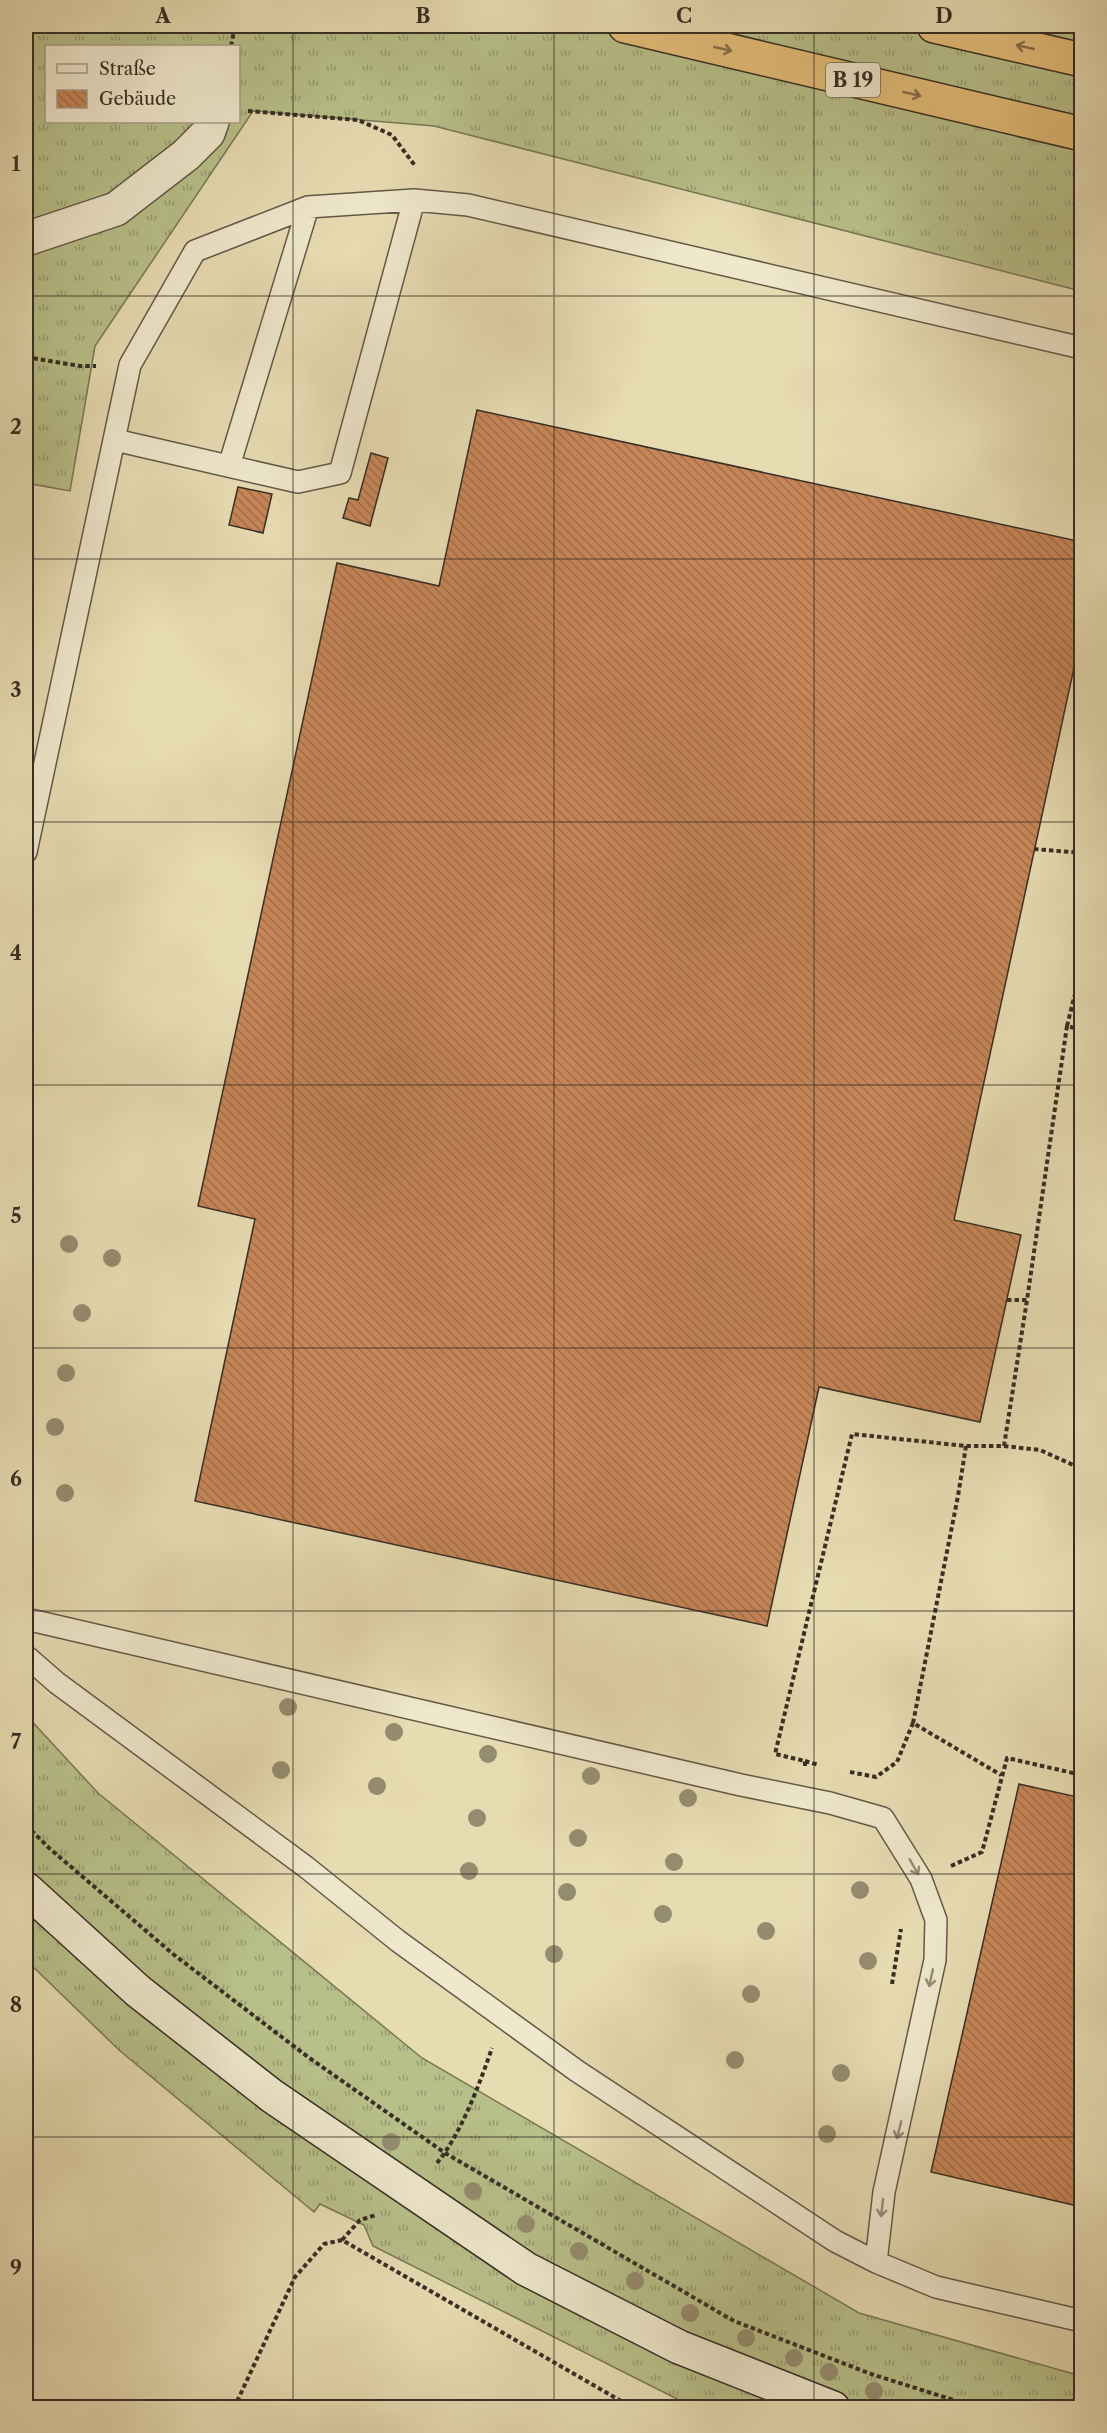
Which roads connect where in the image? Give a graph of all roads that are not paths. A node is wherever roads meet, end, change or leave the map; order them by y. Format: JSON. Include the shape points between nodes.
{"nodes":[{"id":1,"x":625,"y":26,"type":"edge"},
{"id":2,"x":933,"y":26,"type":"edge"},
{"id":3,"x":1082,"y":60,"type":"edge"},
{"id":4,"x":212,"y":123,"type":"edge"},
{"id":5,"x":1082,"y":134,"type":"edge"},
{"id":6,"x":414,"y":200,"type":"junction"},
{"id":7,"x":308,"y":207,"type":"junction"},
{"id":8,"x":26,"y":239,"type":"edge"},
{"id":9,"x":1082,"y":348,"type":"edge"},
{"id":10,"x":115,"y":440,"type":"junction"},
{"id":11,"x":229,"y":466,"type":"junction"},
{"id":12,"x":26,"y":852,"type":"edge"},
{"id":13,"x":26,"y":1619,"type":"edge"},
{"id":14,"x":26,"y":1656,"type":"edge"},
{"id":15,"x":26,"y":1889,"type":"edge"},
{"id":16,"x":876,"y":2262,"type":"junction"},
{"id":17,"x":1082,"y":2322,"type":"edge"},
{"id":18,"x":833,"y":2408,"type":"edge"}],
"edges":[{"from":1,"to":5,"type":"highway","number":"B 19","one_way":true},
{"from":3,"to":2,"type":"highway","one_way":true},
{"from":4,"to":8,"type":"street","via":[[208,133],[186,155],[116,209]]},
{"from":6,"to":7,"type":"lane"},
{"from":6,"to":9,"type":"lane","via":[[468,205]]},
{"from":6,"to":11,"type":"lane","via":[[340,473],[298,482]]},
{"from":7,"to":10,"type":"lane","via":[[195,251],[130,365]]},
{"from":7,"to":11,"type":"lane"},
{"from":10,"to":11,"type":"lane"},
{"from":10,"to":12,"type":"lane"},
{"from":13,"to":16,"type":"lane","one_way":true,"via":[[883,1818],[921,1879],[936,1920],[935,1960],[884,2192]]},
{"from":14,"to":16,"type":"lane","via":[[398,1941],[577,2071],[835,2241]]},
{"from":15,"to":18,"type":"street","via":[[138,1991],[272,2096],[526,2269],[679,2348]]},
{"from":16,"to":17,"type":"lane","via":[[936,2287]]}]}
